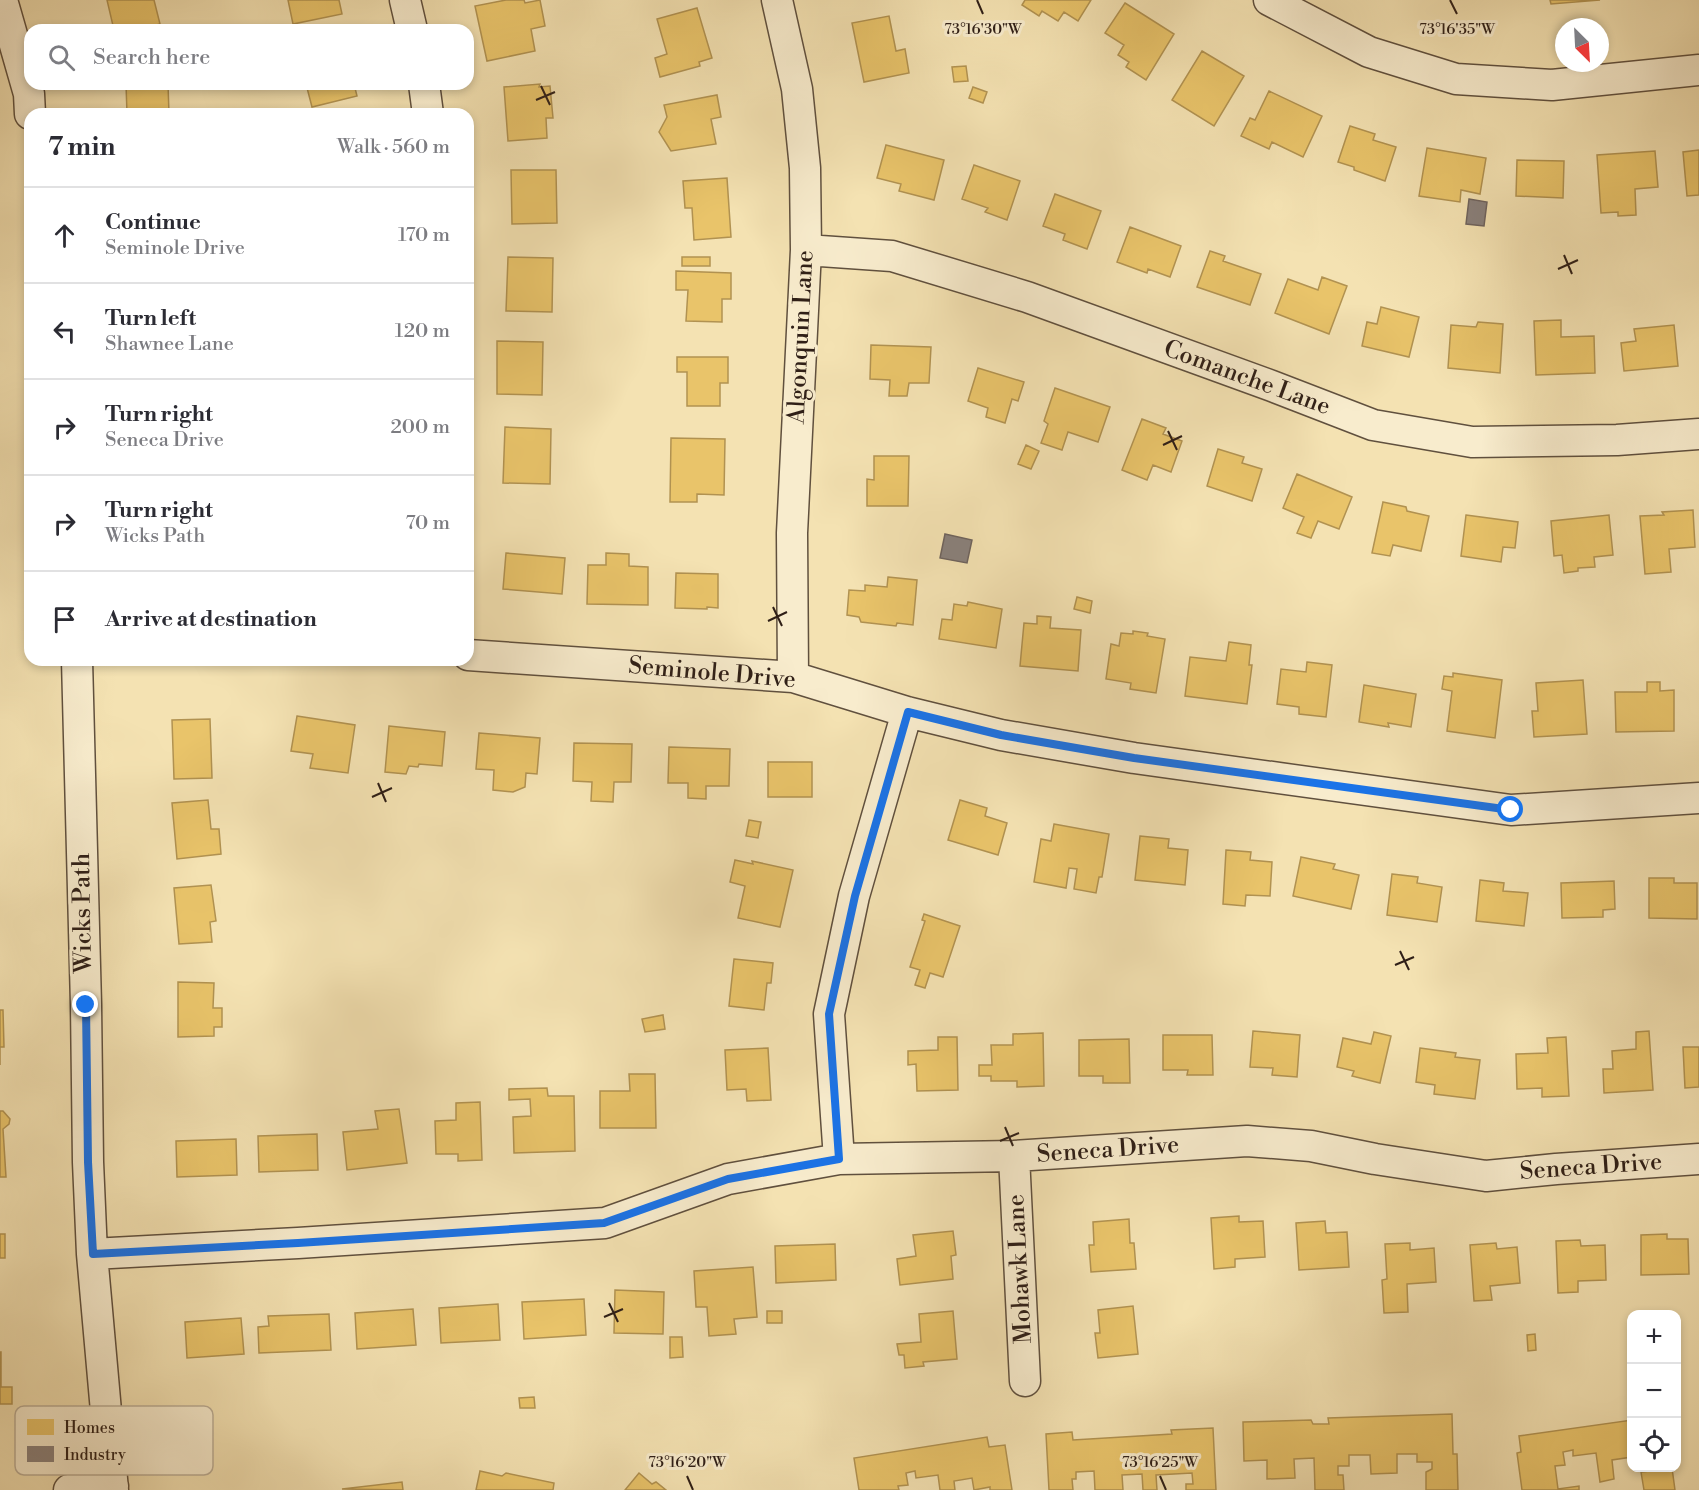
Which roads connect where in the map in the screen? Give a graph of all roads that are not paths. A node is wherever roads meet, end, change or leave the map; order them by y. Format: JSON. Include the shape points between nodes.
{"nodes":[{"id":1,"x":2,"y":0,"type":"edge"},
{"id":2,"x":405,"y":0,"type":"edge"},
{"id":3,"x":777,"y":0,"type":"edge"},
{"id":4,"x":1269,"y":0,"type":"edge"},
{"id":5,"x":411,"y":24,"type":"edge"},
{"id":6,"x":1699,"y":70,"type":"edge"},
{"id":7,"x":24,"y":77,"type":"edge"},
{"id":8,"x":28,"y":90,"type":"edge"},
{"id":9,"x":425,"y":90,"type":"edge"},
{"id":10,"x":30,"y":108,"type":"edge"},
{"id":11,"x":427,"y":108,"type":"edge"},
{"id":12,"x":806,"y":250,"type":"junction"},
{"id":13,"x":1699,"y":434,"type":"edge"},
{"id":14,"x":474,"y":655,"type":"edge"},
{"id":15,"x":77,"y":666,"type":"edge"},
{"id":16,"x":793,"y":677,"type":"junction"},
{"id":17,"x":908,"y":712,"type":"junction"},
{"id":18,"x":1699,"y":798,"type":"edge"},
{"id":19,"x":1014,"y":1156,"type":"junction"},
{"id":20,"x":839,"y":1159,"type":"junction"},
{"id":21,"x":1699,"y":1159,"type":"edge"},
{"id":22,"x":93,"y":1254,"type":"junction"},
{"id":23,"x":1026,"y":1381,"type":"dead end"},
{"id":24,"x":106,"y":1406,"type":"edge"},
{"id":25,"x":113,"y":1488,"type":"edge"},
{"id":26,"x":69,"y":1490,"type":"edge"}],
"edges":[{"from":1,"to":7,"type":"street"},
{"from":2,"to":5,"type":"street"},
{"from":3,"to":12,"type":"street","name":"Algonquin Lane","via":[[797,89],[805,168]]},
{"from":4,"to":6,"type":"street","via":[[1369,52],[1456,79],[1552,85]]},
{"from":8,"to":10,"type":"street"},
{"from":9,"to":11,"type":"street"},
{"from":12,"to":13,"type":"street","name":"Comanche Lane","via":[[892,256],[1027,297],[1373,425],[1472,442],[1617,440]]},
{"from":12,"to":16,"type":"street","name":"Algonquin Lane","via":[[792,533]]},
{"from":14,"to":16,"type":"street","name":"Seminole Drive"},
{"from":15,"to":22,"type":"street","name":"Wicks Path"},
{"from":16,"to":17,"type":"street","name":"Seminole Drive"},
{"from":17,"to":18,"type":"street","name":"Seminole Drive","via":[[1001,735],[1134,758],[1511,810]]},
{"from":17,"to":20,"type":"street","via":[[855,896],[829,1014]]},
{"from":19,"to":20,"type":"street","name":"Seneca Drive"},
{"from":19,"to":21,"type":"street","name":"Seneca Drive","via":[[1247,1141],[1311,1146],[1486,1176]]},
{"from":19,"to":23,"type":"street","name":"Mohawk Lane"},
{"from":20,"to":22,"type":"street","name":"Seneca Drive","via":[[728,1179],[604,1223]]},
{"from":22,"to":24,"type":"street","name":"Wicks Path"},
{"from":25,"to":26,"type":"street"}]}
